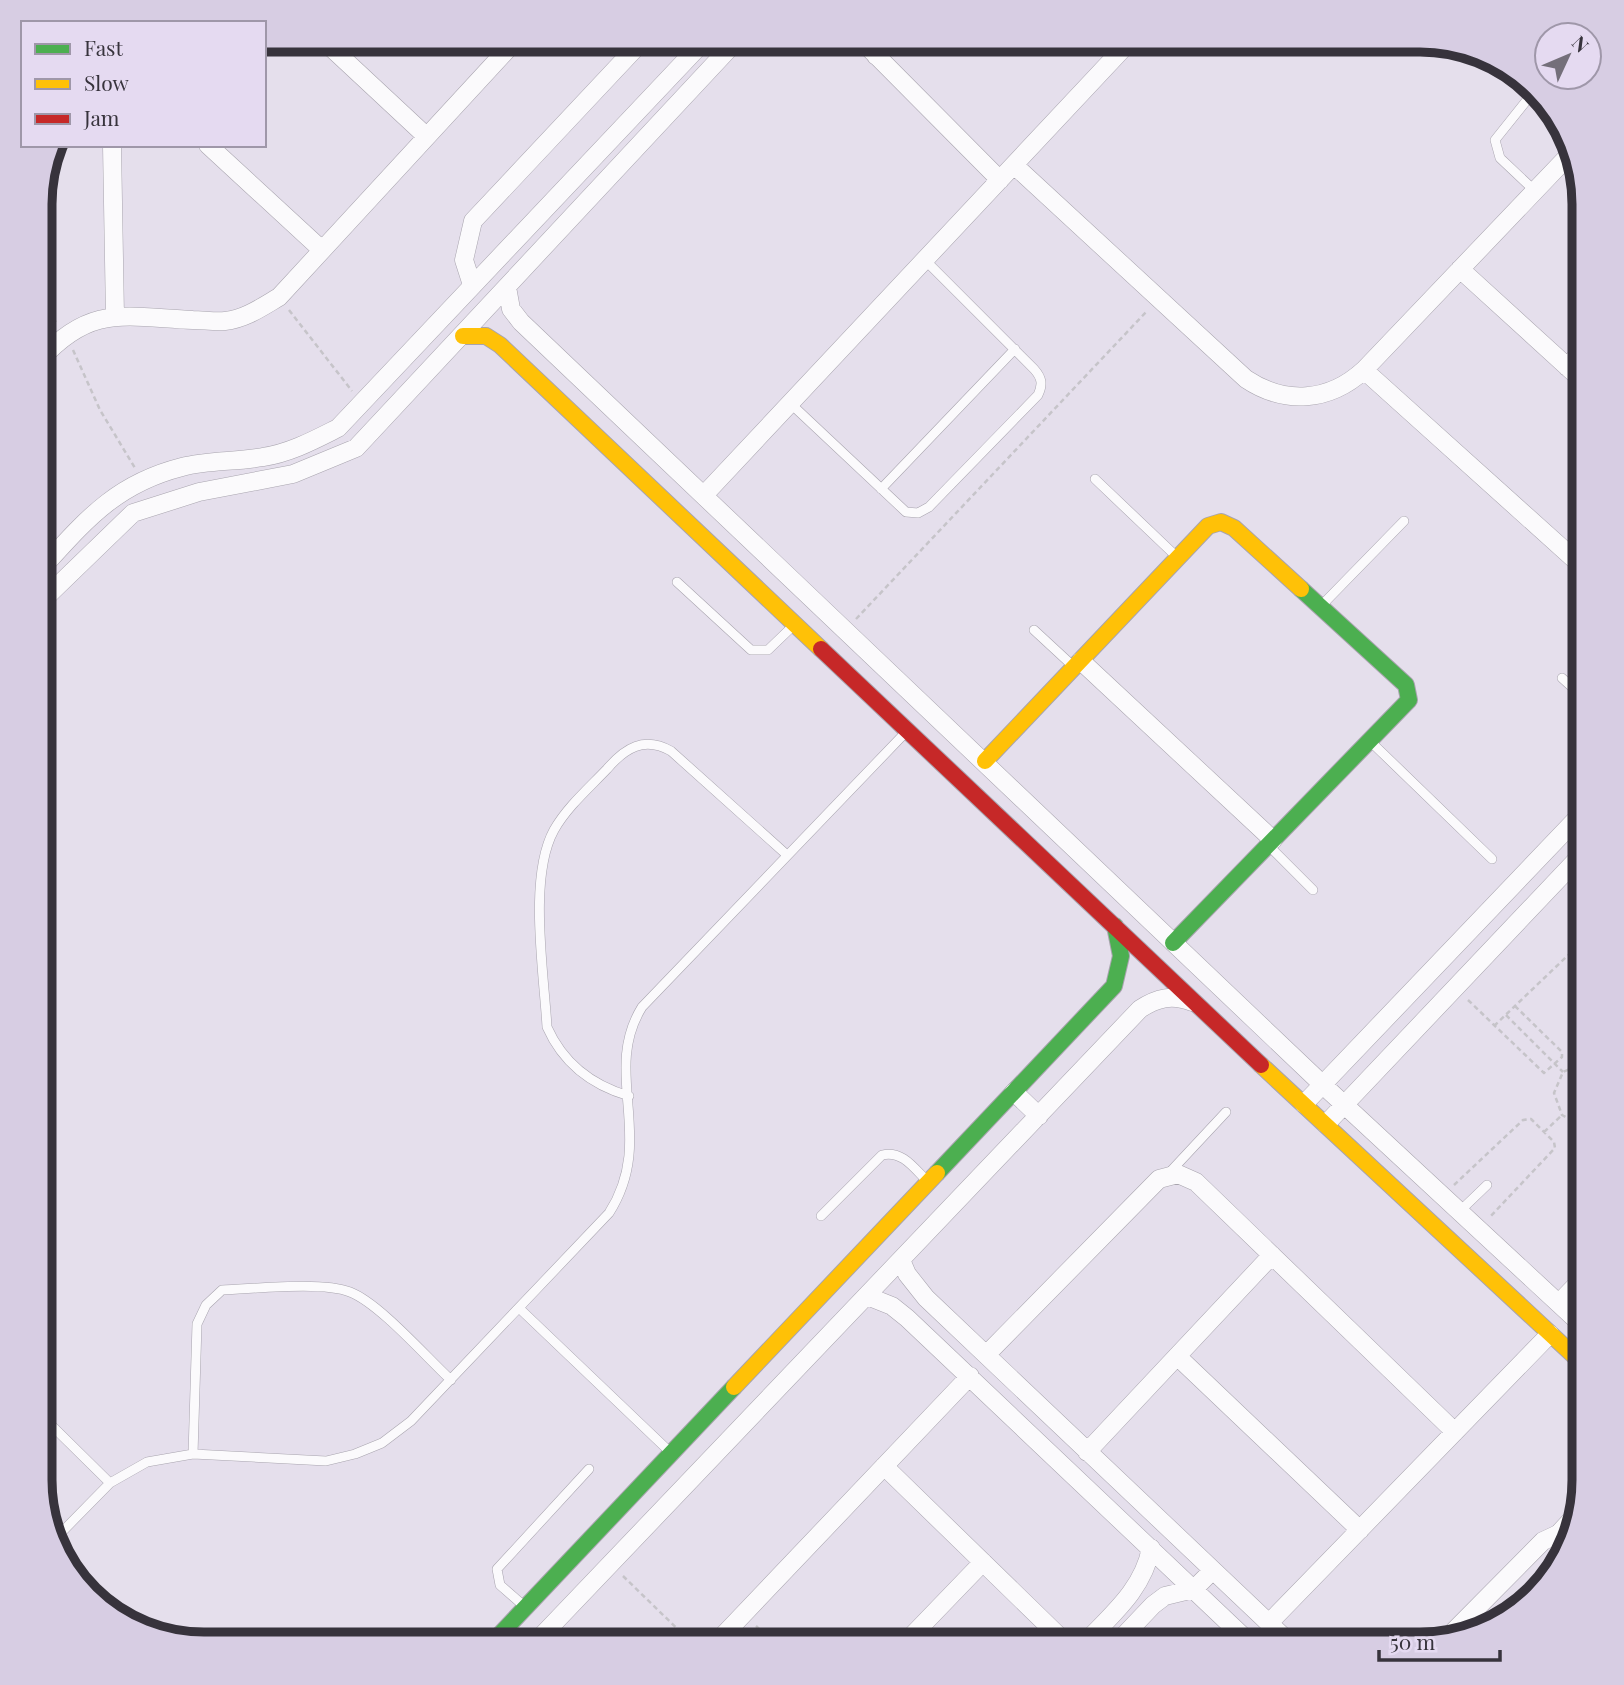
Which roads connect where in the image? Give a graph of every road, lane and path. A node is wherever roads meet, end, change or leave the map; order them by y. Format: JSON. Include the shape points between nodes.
{"nodes":[{"id":1,"x":336,"y":52,"type":"edge"},
{"id":2,"x":505,"y":52,"type":"edge"},
{"id":3,"x":631,"y":52,"type":"edge"},
{"id":4,"x":693,"y":52,"type":"edge"},
{"id":5,"x":725,"y":52,"type":"edge"},
{"id":6,"x":873,"y":53,"type":"edge"},
{"id":7,"x":879,"y":53,"type":"edge"},
{"id":8,"x":1118,"y":53,"type":"edge"},
{"id":9,"x":876,"y":56,"type":"junction"},
{"id":10,"x":1528,"y":98,"type":"edge"},
{"id":11,"x":426,"y":136,"type":"junction"},
{"id":12,"x":113,"y":147,"type":"edge"},
{"id":13,"x":210,"y":147,"type":"edge"},
{"id":14,"x":1564,"y":160,"type":"edge"},
{"id":15,"x":1014,"y":165,"type":"junction"},
{"id":16,"x":1000,"y":180,"type":"junction"},
{"id":17,"x":1535,"y":191,"type":"junction"},
{"id":18,"x":322,"y":250,"type":"junction"},
{"id":19,"x":925,"y":260,"type":"junction"},
{"id":20,"x":1460,"y":269,"type":"junction"},
{"id":21,"x":472,"y":285,"type":"junction"},
{"id":22,"x":507,"y":287,"type":"junction"},
{"id":23,"x":279,"y":297,"type":"junction"},
{"id":24,"x":1159,"y":298,"type":"junction"},
{"id":25,"x":114,"y":317,"type":"junction"},
{"id":26,"x":53,"y":318,"type":"edge"},
{"id":27,"x":66,"y":332,"type":"junction"},
{"id":28,"x":463,"y":336,"type":"junction"},
{"id":29,"x":53,"y":345,"type":"edge"},
{"id":30,"x":1014,"y":349,"type":"junction"},
{"id":31,"x":1572,"y":362,"type":"edge"},
{"id":32,"x":1567,"y":367,"type":"junction"},
{"id":33,"x":1364,"y":370,"type":"junction"},
{"id":34,"x":1572,"y":371,"type":"edge"},
{"id":35,"x":790,"y":403,"type":"junction"},
{"id":36,"x":363,"y":404,"type":"junction"},
{"id":37,"x":1095,"y":479,"type":"dead end"},
{"id":38,"x":143,"y":482,"type":"junction"},
{"id":39,"x":880,"y":489,"type":"junction"},
{"id":40,"x":704,"y":495,"type":"junction"},
{"id":41,"x":1404,"y":521,"type":"dead end"},
{"id":42,"x":53,"y":556,"type":"edge"},
{"id":43,"x":1572,"y":557,"type":"edge"},
{"id":44,"x":1178,"y":558,"type":"junction"},
{"id":45,"x":677,"y":582,"type":"dead end"},
{"id":46,"x":53,"y":592,"type":"edge"},
{"id":47,"x":1320,"y":607,"type":"junction"},
{"id":48,"x":796,"y":624,"type":"junction"},
{"id":49,"x":846,"y":629,"type":"junction"},
{"id":50,"x":1034,"y":629,"type":"dead end"},
{"id":51,"x":1078,"y":664,"type":"junction"},
{"id":52,"x":1562,"y":678,"type":"dead end"},
{"id":53,"x":1572,"y":687,"type":"edge"},
{"id":54,"x":908,"y":730,"type":"junction"},
{"id":55,"x":1370,"y":741,"type":"junction"},
{"id":56,"x":985,"y":761,"type":"junction"},
{"id":57,"x":1572,"y":824,"type":"edge"},
{"id":58,"x":1271,"y":842,"type":"junction"},
{"id":59,"x":787,"y":855,"type":"junction"},
{"id":60,"x":1492,"y":859,"type":"dead end"},
{"id":61,"x":1570,"y":867,"type":"edge"},
{"id":62,"x":1313,"y":890,"type":"dead end"},
{"id":63,"x":1115,"y":926,"type":"junction"},
{"id":64,"x":1173,"y":943,"type":"junction"},
{"id":65,"x":1572,"y":951,"type":"edge"},
{"id":66,"x":1455,"y":988,"type":"junction"},
{"id":67,"x":1196,"y":1004,"type":"junction"},
{"id":68,"x":1514,"y":1005,"type":"junction"},
{"id":69,"x":1505,"y":1014,"type":"junction"},
{"id":70,"x":1494,"y":1026,"type":"junction"},
{"id":71,"x":1555,"y":1064,"type":"junction"},
{"id":72,"x":1572,"y":1068,"type":"edge"},
{"id":73,"x":1563,"y":1072,"type":"junction"},
{"id":74,"x":1324,"y":1085,"type":"junction"},
{"id":75,"x":1014,"y":1092,"type":"junction"},
{"id":76,"x":629,"y":1096,"type":"junction"},
{"id":77,"x":1304,"y":1104,"type":"junction"},
{"id":78,"x":1344,"y":1105,"type":"junction"},
{"id":79,"x":1226,"y":1112,"type":"dead end"},
{"id":80,"x":1562,"y":1115,"type":"junction"},
{"id":81,"x":1038,"y":1116,"type":"junction"},
{"id":82,"x":1572,"y":1120,"type":"edge"},
{"id":83,"x":1326,"y":1124,"type":"junction"},
{"id":84,"x":1544,"y":1132,"type":"junction"},
{"id":85,"x":1168,"y":1175,"type":"junction"},
{"id":86,"x":928,"y":1182,"type":"junction"},
{"id":87,"x":1487,"y":1185,"type":"dead end"},
{"id":88,"x":1444,"y":1195,"type":"junction"},
{"id":89,"x":1461,"y":1210,"type":"junction"},
{"id":90,"x":821,"y":1216,"type":"dead end"},
{"id":91,"x":1480,"y":1228,"type":"junction"},
{"id":92,"x":1272,"y":1255,"type":"junction"},
{"id":93,"x":901,"y":1260,"type":"junction"},
{"id":94,"x":1572,"y":1289,"type":"edge"},
{"id":95,"x":866,"y":1296,"type":"junction"},
{"id":96,"x":926,"y":1298,"type":"junction"},
{"id":97,"x":1559,"y":1303,"type":"junction"},
{"id":98,"x":519,"y":1308,"type":"junction"},
{"id":99,"x":1572,"y":1312,"type":"edge"},
{"id":100,"x":907,"y":1318,"type":"junction"},
{"id":101,"x":1550,"y":1334,"type":"junction"},
{"id":102,"x":1572,"y":1354,"type":"edge"},
{"id":103,"x":986,"y":1355,"type":"junction"},
{"id":104,"x":1177,"y":1356,"type":"junction"},
{"id":105,"x":970,"y":1376,"type":"junction"},
{"id":106,"x":451,"y":1380,"type":"junction"},
{"id":107,"x":52,"y":1426,"type":"edge"},
{"id":108,"x":1455,"y":1432,"type":"junction"},
{"id":109,"x":1087,"y":1452,"type":"junction"},
{"id":110,"x":671,"y":1453,"type":"junction"},
{"id":111,"x":192,"y":1454,"type":"junction"},
{"id":112,"x":884,"y":1466,"type":"junction"},
{"id":113,"x":589,"y":1469,"type":"dead end"},
{"id":114,"x":110,"y":1483,"type":"junction"},
{"id":115,"x":1566,"y":1519,"type":"edge"},
{"id":116,"x":601,"y":1527,"type":"junction"},
{"id":117,"x":1360,"y":1530,"type":"junction"},
{"id":118,"x":62,"y":1532,"type":"edge"},
{"id":119,"x":1551,"y":1535,"type":"junction"},
{"id":120,"x":1561,"y":1536,"type":"edge"},
{"id":121,"x":1151,"y":1548,"type":"junction"},
{"id":122,"x":624,"y":1550,"type":"junction"},
{"id":123,"x":983,"y":1562,"type":"junction"},
{"id":124,"x":610,"y":1564,"type":"junction"},
{"id":125,"x":1213,"y":1570,"type":"junction"},
{"id":126,"x":1136,"y":1588,"type":"junction"},
{"id":127,"x":1194,"y":1590,"type":"junction"},
{"id":128,"x":1153,"y":1605,"type":"junction"},
{"id":129,"x":525,"y":1608,"type":"junction"},
{"id":130,"x":744,"y":1614,"type":"junction"},
{"id":131,"x":1474,"y":1622,"type":"edge"},
{"id":132,"x":1269,"y":1623,"type":"junction"},
{"id":133,"x":502,"y":1632,"type":"edge"},
{"id":134,"x":545,"y":1632,"type":"edge"},
{"id":135,"x":681,"y":1632,"type":"edge"},
{"id":136,"x":727,"y":1632,"type":"edge"},
{"id":137,"x":763,"y":1632,"type":"edge"},
{"id":138,"x":916,"y":1632,"type":"edge"},
{"id":139,"x":1055,"y":1632,"type":"edge"},
{"id":140,"x":1095,"y":1632,"type":"edge"},
{"id":141,"x":1127,"y":1632,"type":"edge"},
{"id":142,"x":1238,"y":1632,"type":"edge"},
{"id":143,"x":1278,"y":1632,"type":"edge"}],
"edges":[{"from":1,"to":11,"type":"street"},
{"from":2,"to":11,"type":"street"},
{"from":3,"to":21,"type":"street","via":[[473,221],[464,260]]},
{"from":4,"to":21,"type":"street"},
{"from":5,"to":22,"type":"street"},
{"from":6,"to":9,"type":"street"},
{"from":7,"to":9,"type":"street"},
{"from":8,"to":15,"type":"street"},
{"from":9,"to":16,"type":"street"},
{"from":10,"to":17,"type":"lane","via":[[1495,140],[1500,158]]},
{"from":11,"to":18,"type":"street"},
{"from":12,"to":25,"type":"street"},
{"from":13,"to":18,"type":"street"},
{"from":14,"to":17,"type":"street"},
{"from":15,"to":16,"type":"street"},
{"from":15,"to":24,"type":"street"},
{"from":16,"to":19,"type":"street"},
{"from":17,"to":20,"type":"street"},
{"from":18,"to":23,"type":"street"},
{"from":19,"to":30,"type":"lane"},
{"from":19,"to":35,"type":"street"},
{"from":20,"to":32,"type":"street"},
{"from":20,"to":33,"type":"street"},
{"from":21,"to":36,"type":"street"},
{"from":22,"to":28,"type":"street"},
{"from":22,"to":40,"type":"street","via":[[511,309],[521,322]]},
{"from":23,"to":25,"type":"street","via":[[254,313],[225,321]]},
{"from":23,"to":36,"type":"path"},
{"from":24,"to":33,"type":"street","via":[[1246,379],[1268,391],[1293,397],[1319,395],[1343,386]]},
{"from":24,"to":49,"type":"path"},
{"from":25,"to":27,"type":"street","via":[[89,321]]},
{"from":26,"to":27,"type":"path"},
{"from":27,"to":29,"type":"street"},
{"from":27,"to":38,"type":"path","via":[[100,410]]},
{"from":28,"to":46,"type":"street","via":[[356,448],[293,474],[199,492],[133,513]]},
{"from":28,"to":48,"type":"street","via":[[486,336],[500,345]]},
{"from":30,"to":39,"type":"lane"},
{"from":30,"to":39,"type":"lane","via":[[1040,377],[1038,395],[929,507],[918,513],[906,512]]},
{"from":31,"to":32,"type":"street"},
{"from":32,"to":34,"type":"street"},
{"from":33,"to":43,"type":"street"},
{"from":35,"to":39,"type":"lane"},
{"from":35,"to":40,"type":"street"},
{"from":36,"to":38,"type":"street","via":[[338,428],[304,445],[267,457],[184,466]]},
{"from":37,"to":44,"type":"lane"},
{"from":38,"to":42,"type":"street","via":[[95,510]]},
{"from":40,"to":49,"type":"street"},
{"from":41,"to":47,"type":"lane"},
{"from":44,"to":47,"type":"street","via":[[1208,526],[1226,522]]},
{"from":44,"to":51,"type":"street"},
{"from":45,"to":48,"type":"lane","via":[[751,650],[768,650]]},
{"from":47,"to":55,"type":"street","via":[[1410,692],[1404,706]]},
{"from":48,"to":54,"type":"street"},
{"from":49,"to":56,"type":"street"},
{"from":50,"to":51,"type":"lane"},
{"from":51,"to":56,"type":"street"},
{"from":51,"to":58,"type":"street"},
{"from":52,"to":53,"type":"lane"},
{"from":54,"to":59,"type":"lane"},
{"from":54,"to":63,"type":"street"},
{"from":55,"to":58,"type":"street"},
{"from":55,"to":60,"type":"lane"},
{"from":56,"to":64,"type":"street"},
{"from":57,"to":74,"type":"street"},
{"from":58,"to":62,"type":"lane"},
{"from":58,"to":64,"type":"street"},
{"from":59,"to":76,"type":"lane","via":[[642,1007],[625,1045]]},
{"from":59,"to":76,"type":"lane","via":[[671,751],[655,744],[622,752],[560,820],[541,872],[547,1027],[558,1048],[581,1073],[600,1086]]},
{"from":61,"to":66,"type":"street"},
{"from":63,"to":67,"type":"street"},
{"from":63,"to":75,"type":"street","via":[[1121,956],[1114,986]]},
{"from":64,"to":74,"type":"street"},
{"from":65,"to":68,"type":"path"},
{"from":66,"to":70,"type":"path"},
{"from":66,"to":78,"type":"street"},
{"from":67,"to":77,"type":"street"},
{"from":67,"to":81,"type":"street","via":[[1167,997],[1146,1005]]},
{"from":68,"to":69,"type":"path"},
{"from":68,"to":71,"type":"path","via":[[1562,1052]]},
{"from":69,"to":70,"type":"path"},
{"from":69,"to":71,"type":"path"},
{"from":70,"to":71,"type":"path","via":[[1541,1071]]},
{"from":71,"to":73,"type":"path"},
{"from":72,"to":73,"type":"path"},
{"from":73,"to":80,"type":"path","via":[[1554,1093]]},
{"from":74,"to":77,"type":"street"},
{"from":74,"to":78,"type":"street"},
{"from":75,"to":81,"type":"street"},
{"from":75,"to":86,"type":"street"},
{"from":76,"to":98,"type":"lane","via":[[631,1156],[618,1200]]},
{"from":77,"to":83,"type":"street"},
{"from":78,"to":83,"type":"street"},
{"from":78,"to":88,"type":"street"},
{"from":79,"to":85,"type":"lane"},
{"from":80,"to":82,"type":"path"},
{"from":80,"to":84,"type":"path"},
{"from":81,"to":93,"type":"street"},
{"from":83,"to":101,"type":"street"},
{"from":84,"to":88,"type":"path","via":[[1525,1118]]},
{"from":84,"to":91,"type":"path","via":[[1555,1148]]},
{"from":85,"to":92,"type":"street","via":[[1188,1176],[1196,1182]]},
{"from":85,"to":103,"type":"street"},
{"from":86,"to":90,"type":"lane","via":[[903,1157],[882,1155]]},
{"from":86,"to":110,"type":"street"},
{"from":87,"to":89,"type":"lane"},
{"from":88,"to":89,"type":"street"},
{"from":89,"to":91,"type":"street"},
{"from":91,"to":97,"type":"street"},
{"from":92,"to":104,"type":"street"},
{"from":92,"to":108,"type":"street"},
{"from":93,"to":95,"type":"street"},
{"from":93,"to":96,"type":"street"},
{"from":94,"to":97,"type":"street"},
{"from":95,"to":100,"type":"street"},
{"from":95,"to":122,"type":"street"},
{"from":96,"to":100,"type":"street"},
{"from":96,"to":103,"type":"street"},
{"from":97,"to":99,"type":"street"},
{"from":98,"to":106,"type":"lane"},
{"from":98,"to":110,"type":"lane"},
{"from":100,"to":105,"type":"street"},
{"from":101,"to":102,"type":"street"},
{"from":101,"to":108,"type":"street"},
{"from":103,"to":109,"type":"street"},
{"from":104,"to":109,"type":"street"},
{"from":104,"to":117,"type":"street"},
{"from":105,"to":112,"type":"street"},
{"from":105,"to":121,"type":"street"},
{"from":106,"to":111,"type":"lane","via":[[397,1433],[355,1454],[326,1461]]},
{"from":106,"to":111,"type":"lane","via":[[370,1304],[349,1292],[329,1288],[222,1290],[206,1305],[197,1324]]},
{"from":107,"to":114,"type":"lane"},
{"from":108,"to":117,"type":"street"},
{"from":109,"to":125,"type":"street"},
{"from":110,"to":116,"type":"street"},
{"from":111,"to":114,"type":"lane","via":[[147,1462]]},
{"from":112,"to":123,"type":"street"},
{"from":112,"to":130,"type":"street"},
{"from":113,"to":129,"type":"lane","via":[[497,1569],[500,1585]]},
{"from":114,"to":118,"type":"lane"},
{"from":115,"to":119,"type":"lane"},
{"from":116,"to":122,"type":"street"},
{"from":116,"to":129,"type":"street"},
{"from":117,"to":132,"type":"street"},
{"from":119,"to":120,"type":"street"},
{"from":119,"to":131,"type":"street"},
{"from":121,"to":126,"type":"street"},
{"from":121,"to":127,"type":"street"},
{"from":122,"to":124,"type":"street"},
{"from":123,"to":138,"type":"street"},
{"from":123,"to":139,"type":"street"},
{"from":124,"to":134,"type":"street"},
{"from":124,"to":135,"type":"path"},
{"from":125,"to":127,"type":"street"},
{"from":125,"to":132,"type":"street"},
{"from":126,"to":128,"type":"street"},
{"from":126,"to":140,"type":"street"},
{"from":127,"to":128,"type":"street","via":[[1179,1591]]},
{"from":127,"to":142,"type":"street"},
{"from":128,"to":141,"type":"street"},
{"from":129,"to":133,"type":"street"},
{"from":130,"to":136,"type":"street"},
{"from":130,"to":137,"type":"path"},
{"from":132,"to":143,"type":"street"}]}
